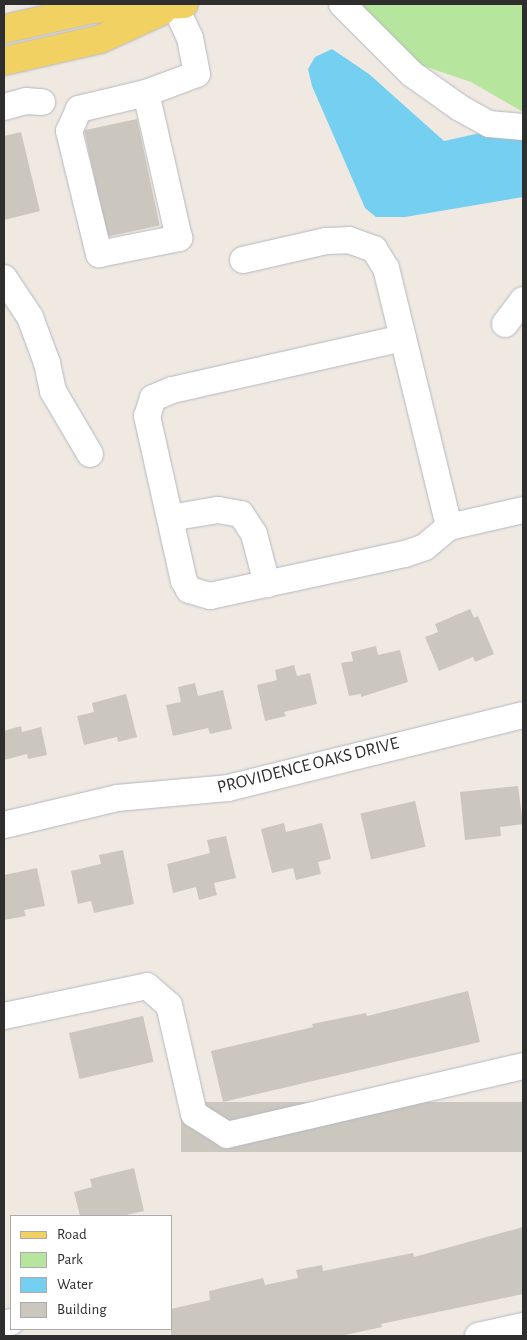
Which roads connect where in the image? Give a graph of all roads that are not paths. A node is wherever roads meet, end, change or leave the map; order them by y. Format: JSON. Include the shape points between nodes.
{"nodes":[{"id":1,"x":342,"y":4,"type":"edge"},
{"id":2,"x":180,"y":5,"type":"edge"},
{"id":3,"x":42,"y":12,"type":"edge"},
{"id":4,"x":4,"y":29,"type":"edge"},
{"id":5,"x":4,"y":61,"type":"edge"},
{"id":6,"x":146,"y":93,"type":"junction"},
{"id":7,"x":42,"y":102,"type":"dead end"},
{"id":8,"x":4,"y":107,"type":"edge"},
{"id":9,"x":523,"y":127,"type":"edge"},
{"id":10,"x":243,"y":260,"type":"dead end"},
{"id":11,"x":4,"y":278,"type":"edge"},
{"id":12,"x":523,"y":300,"type":"edge"},
{"id":13,"x":505,"y":324,"type":"dead end"},
{"id":14,"x":403,"y":338,"type":"junction"},
{"id":15,"x":90,"y":454,"type":"dead end"},
{"id":16,"x":523,"y":510,"type":"edge"},
{"id":17,"x":170,"y":518,"type":"junction"},
{"id":18,"x":449,"y":527,"type":"junction"},
{"id":19,"x":267,"y":584,"type":"junction"},
{"id":20,"x":523,"y":715,"type":"edge"},
{"id":21,"x":4,"y":825,"type":"edge"},
{"id":22,"x":4,"y":1016,"type":"edge"},
{"id":23,"x":523,"y":1066,"type":"edge"},
{"id":24,"x":523,"y":1326,"type":"edge"},
{"id":25,"x":478,"y":1336,"type":"edge"}],
"edges":[{"from":1,"to":9,"type":"street","via":[[412,74],[460,108],[489,124]]},
{"from":2,"to":3,"type":"main road"},
{"from":2,"to":5,"type":"main road","via":[[101,39]]},
{"from":2,"to":6,"type":"street","via":[[197,74]]},
{"from":3,"to":4,"type":"main road"},
{"from":6,"to":6,"type":"street","via":[[179,238],[99,254],[69,131],[79,109]]},
{"from":7,"to":8,"type":"street"},
{"from":10,"to":14,"type":"street","via":[[326,241],[364,243],[374,249],[386,268]]},
{"from":11,"to":15,"type":"street","via":[[30,317],[47,362],[53,392]]},
{"from":12,"to":13,"type":"street"},
{"from":14,"to":17,"type":"street","via":[[172,390],[153,398],[147,416]]},
{"from":14,"to":18,"type":"street"},
{"from":16,"to":18,"type":"street"},
{"from":17,"to":19,"type":"street","via":[[218,510],[241,514],[254,534]]},
{"from":17,"to":19,"type":"street","via":[[189,590],[210,596]]},
{"from":18,"to":19,"type":"street","via":[[425,548]]},
{"from":20,"to":21,"type":"street","name":"PROVIDENCE OAKS DRIVE","via":[[228,788],[116,798]]},
{"from":22,"to":23,"type":"street","via":[[147,986],[169,1005],[194,1114],[227,1135]]},
{"from":24,"to":25,"type":"street"}]}
